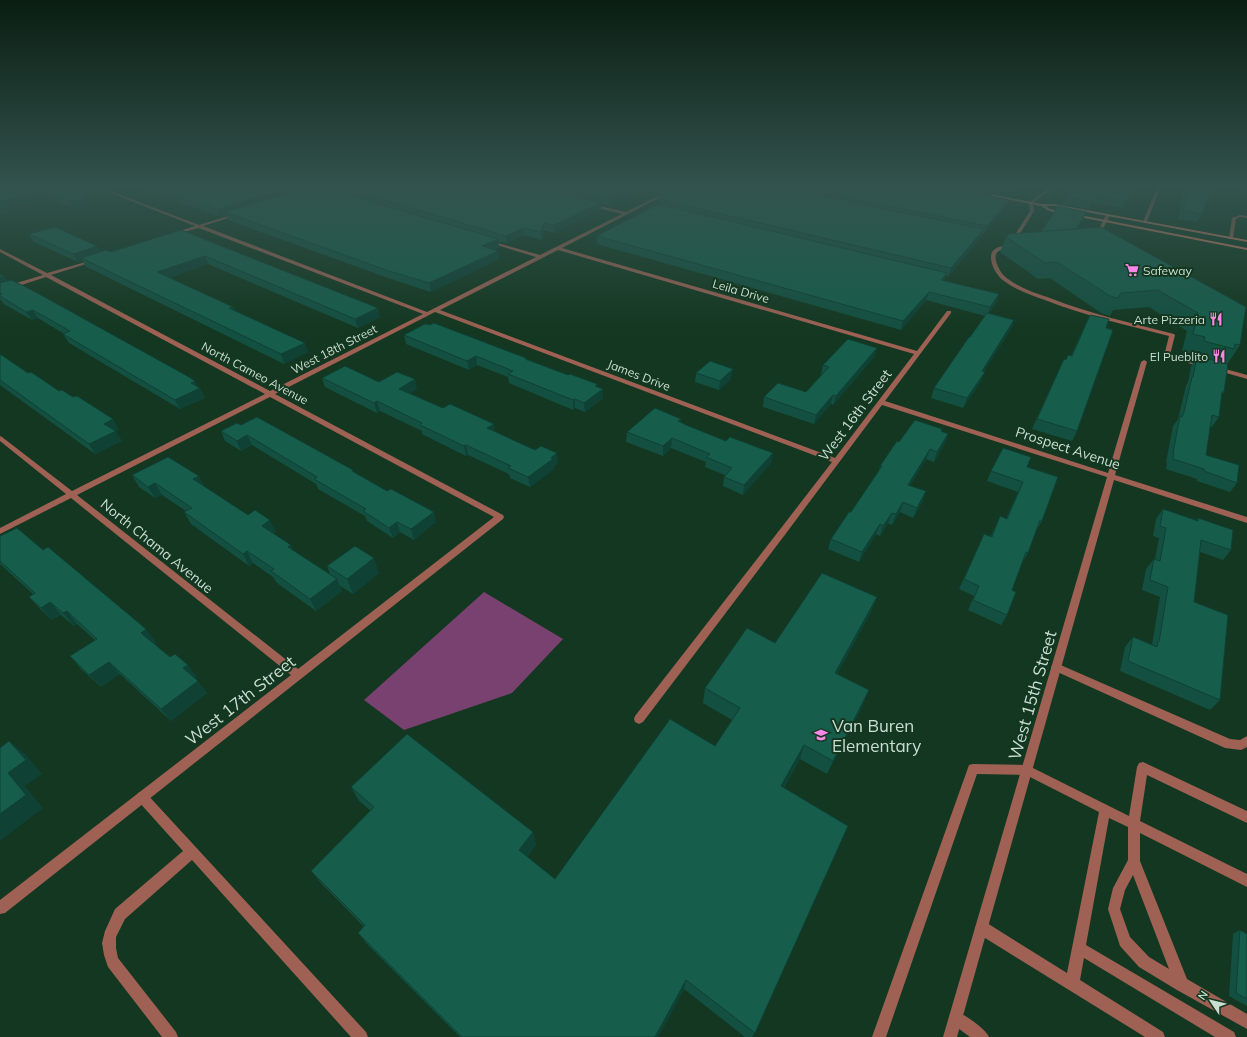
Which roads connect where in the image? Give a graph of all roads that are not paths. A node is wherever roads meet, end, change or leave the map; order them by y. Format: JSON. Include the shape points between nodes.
{"nodes":[{"id":1,"x":224,"y":235,"type":"edge"},
{"id":2,"x":582,"y":235,"type":"edge"},
{"id":3,"x":1017,"y":235,"type":"edge"},
{"id":4,"x":1097,"y":235,"type":"edge"},
{"id":5,"x":1175,"y":235,"type":"edge"},
{"id":6,"x":1217,"y":235,"type":"edge"},
{"id":7,"x":1231,"y":238,"type":"joint"},
{"id":8,"x":480,"y":239,"type":"edge"},
{"id":9,"x":1094,"y":239,"type":"edge"},
{"id":10,"x":1247,"y":241,"type":"edge"},
{"id":11,"x":1018,"y":246,"type":"edge"},
{"id":12,"x":1010,"y":247,"type":"junction"},
{"id":13,"x":558,"y":248,"type":"junction"},
{"id":14,"x":0,"y":250,"type":"edge"},
{"id":15,"x":1247,"y":250,"type":"edge"},
{"id":16,"x":540,"y":257,"type":"junction"},
{"id":17,"x":100,"y":258,"type":"edge"},
{"id":18,"x":47,"y":275,"type":"junction"},
{"id":19,"x":0,"y":290,"type":"edge"},
{"id":20,"x":431,"y":312,"type":"junction"},
{"id":21,"x":949,"y":312,"type":"dead end"},
{"id":22,"x":918,"y":353,"type":"junction"},
{"id":23,"x":1144,"y":362,"type":"dead end"},
{"id":24,"x":1247,"y":377,"type":"edge"},
{"id":25,"x":270,"y":394,"type":"junction"},
{"id":26,"x":881,"y":402,"type":"junction"},
{"id":27,"x":0,"y":438,"type":"edge"},
{"id":28,"x":836,"y":461,"type":"junction"},
{"id":29,"x":1111,"y":476,"type":"junction"},
{"id":30,"x":71,"y":494,"type":"junction"},
{"id":31,"x":500,"y":517,"type":"joint"},
{"id":32,"x":1247,"y":520,"type":"edge"},
{"id":33,"x":0,"y":531,"type":"edge"},
{"id":34,"x":1056,"y":667,"type":"junction"},
{"id":35,"x":298,"y":675,"type":"junction"},
{"id":36,"x":639,"y":719,"type":"dead end"},
{"id":37,"x":1247,"y":740,"type":"edge"},
{"id":38,"x":1027,"y":770,"type":"junction"},
{"id":39,"x":142,"y":797,"type":"junction"},
{"id":40,"x":1105,"y":809,"type":"junction"},
{"id":41,"x":1247,"y":817,"type":"edge"},
{"id":42,"x":1134,"y":824,"type":"junction"},
{"id":43,"x":192,"y":852,"type":"junction"},
{"id":44,"x":1134,"y":861,"type":"junction"},
{"id":45,"x":1247,"y":881,"type":"edge"},
{"id":46,"x":0,"y":908,"type":"edge"},
{"id":47,"x":982,"y":928,"type":"junction"},
{"id":48,"x":1079,"y":948,"type":"junction"},
{"id":49,"x":1072,"y":984,"type":"junction"},
{"id":50,"x":1182,"y":984,"type":"junction"},
{"id":51,"x":956,"y":1018,"type":"junction"},
{"id":52,"x":1247,"y":1022,"type":"edge"},
{"id":53,"x":171,"y":1037,"type":"edge"},
{"id":54,"x":361,"y":1037,"type":"edge"},
{"id":55,"x":879,"y":1037,"type":"edge"},
{"id":56,"x":950,"y":1037,"type":"edge"},
{"id":57,"x":982,"y":1037,"type":"edge"},
{"id":58,"x":1158,"y":1037,"type":"edge"},
{"id":59,"x":1229,"y":1037,"type":"edge"}],
"edges":[{"from":1,"to":20,"type":"street","name":"James Drive"},
{"from":2,"to":13,"type":"street","name":"West 18th Street"},
{"from":3,"to":12,"type":"street"},
{"from":4,"to":9,"type":"street","via":[[1102,238]]},
{"from":5,"to":15,"type":"main road"},
{"from":6,"to":7,"type":"main road"},
{"from":7,"to":10,"type":"main road"},
{"from":8,"to":16,"type":"street"},
{"from":11,"to":12,"type":"street"},
{"from":12,"to":24,"type":"street","via":[[996,249],[993,258],[998,273],[1008,282],[1095,316],[1172,335],[1167,356]]},
{"from":13,"to":16,"type":"street","name":"West 18th Street"},
{"from":13,"to":22,"type":"street","name":"Leila Drive"},
{"from":14,"to":18,"type":"street","name":"North Cameo Avenue"},
{"from":16,"to":20,"type":"street","name":"West 18th Street"},
{"from":17,"to":18,"type":"street"},
{"from":18,"to":19,"type":"street"},
{"from":18,"to":25,"type":"street","name":"North Cameo Avenue"},
{"from":20,"to":25,"type":"street","name":"West 18th Street"},
{"from":20,"to":28,"type":"street","name":"James Drive"},
{"from":21,"to":22,"type":"street","name":"West 16th Street"},
{"from":22,"to":26,"type":"street","name":"West 16th Street"},
{"from":23,"to":29,"type":"street","name":"West 15th Street"},
{"from":25,"to":30,"type":"street","name":"West 18th Street"},
{"from":25,"to":31,"type":"street","name":"North Cameo Avenue"},
{"from":26,"to":28,"type":"street","name":"West 16th Street"},
{"from":26,"to":29,"type":"street","name":"Prospect Avenue"},
{"from":27,"to":30,"type":"street","name":"North Chama Avenue"},
{"from":28,"to":36,"type":"street","name":"West 16th Street"},
{"from":29,"to":32,"type":"street","name":"Prospect Avenue"},
{"from":29,"to":34,"type":"street","name":"West 15th Street"},
{"from":30,"to":33,"type":"street","name":"West 18th Street"},
{"from":30,"to":35,"type":"street","name":"North Chama Avenue"},
{"from":31,"to":35,"type":"street","name":"West 17th Street"},
{"from":34,"to":37,"type":"street","via":[[1229,744],[1241,745]]},
{"from":34,"to":38,"type":"street","name":"West 15th Street"},
{"from":35,"to":39,"type":"street","name":"West 17th Street"},
{"from":38,"to":40,"type":"street"},
{"from":38,"to":47,"type":"street","name":"West 15th Street"},
{"from":38,"to":55,"type":"street","via":[[973,769]]},
{"from":39,"to":43,"type":"street"},
{"from":39,"to":46,"type":"street","name":"West 17th Street"},
{"from":40,"to":42,"type":"street"},
{"from":40,"to":48,"type":"street"},
{"from":41,"to":42,"type":"street","via":[[1143,767]]},
{"from":42,"to":44,"type":"street"},
{"from":42,"to":45,"type":"street"},
{"from":43,"to":53,"type":"street","via":[[120,914],[112,927],[109,940],[113,962]]},
{"from":43,"to":54,"type":"street"},
{"from":44,"to":50,"type":"street"},
{"from":44,"to":50,"type":"street","via":[[1119,888],[1114,909],[1125,941],[1144,962]]},
{"from":47,"to":49,"type":"street"},
{"from":47,"to":51,"type":"street","name":"West 15th Street"},
{"from":48,"to":49,"type":"street"},
{"from":48,"to":59,"type":"street"},
{"from":49,"to":58,"type":"street"},
{"from":50,"to":52,"type":"street"},
{"from":51,"to":56,"type":"street","name":"West 15th Street"},
{"from":51,"to":57,"type":"street"}]}
